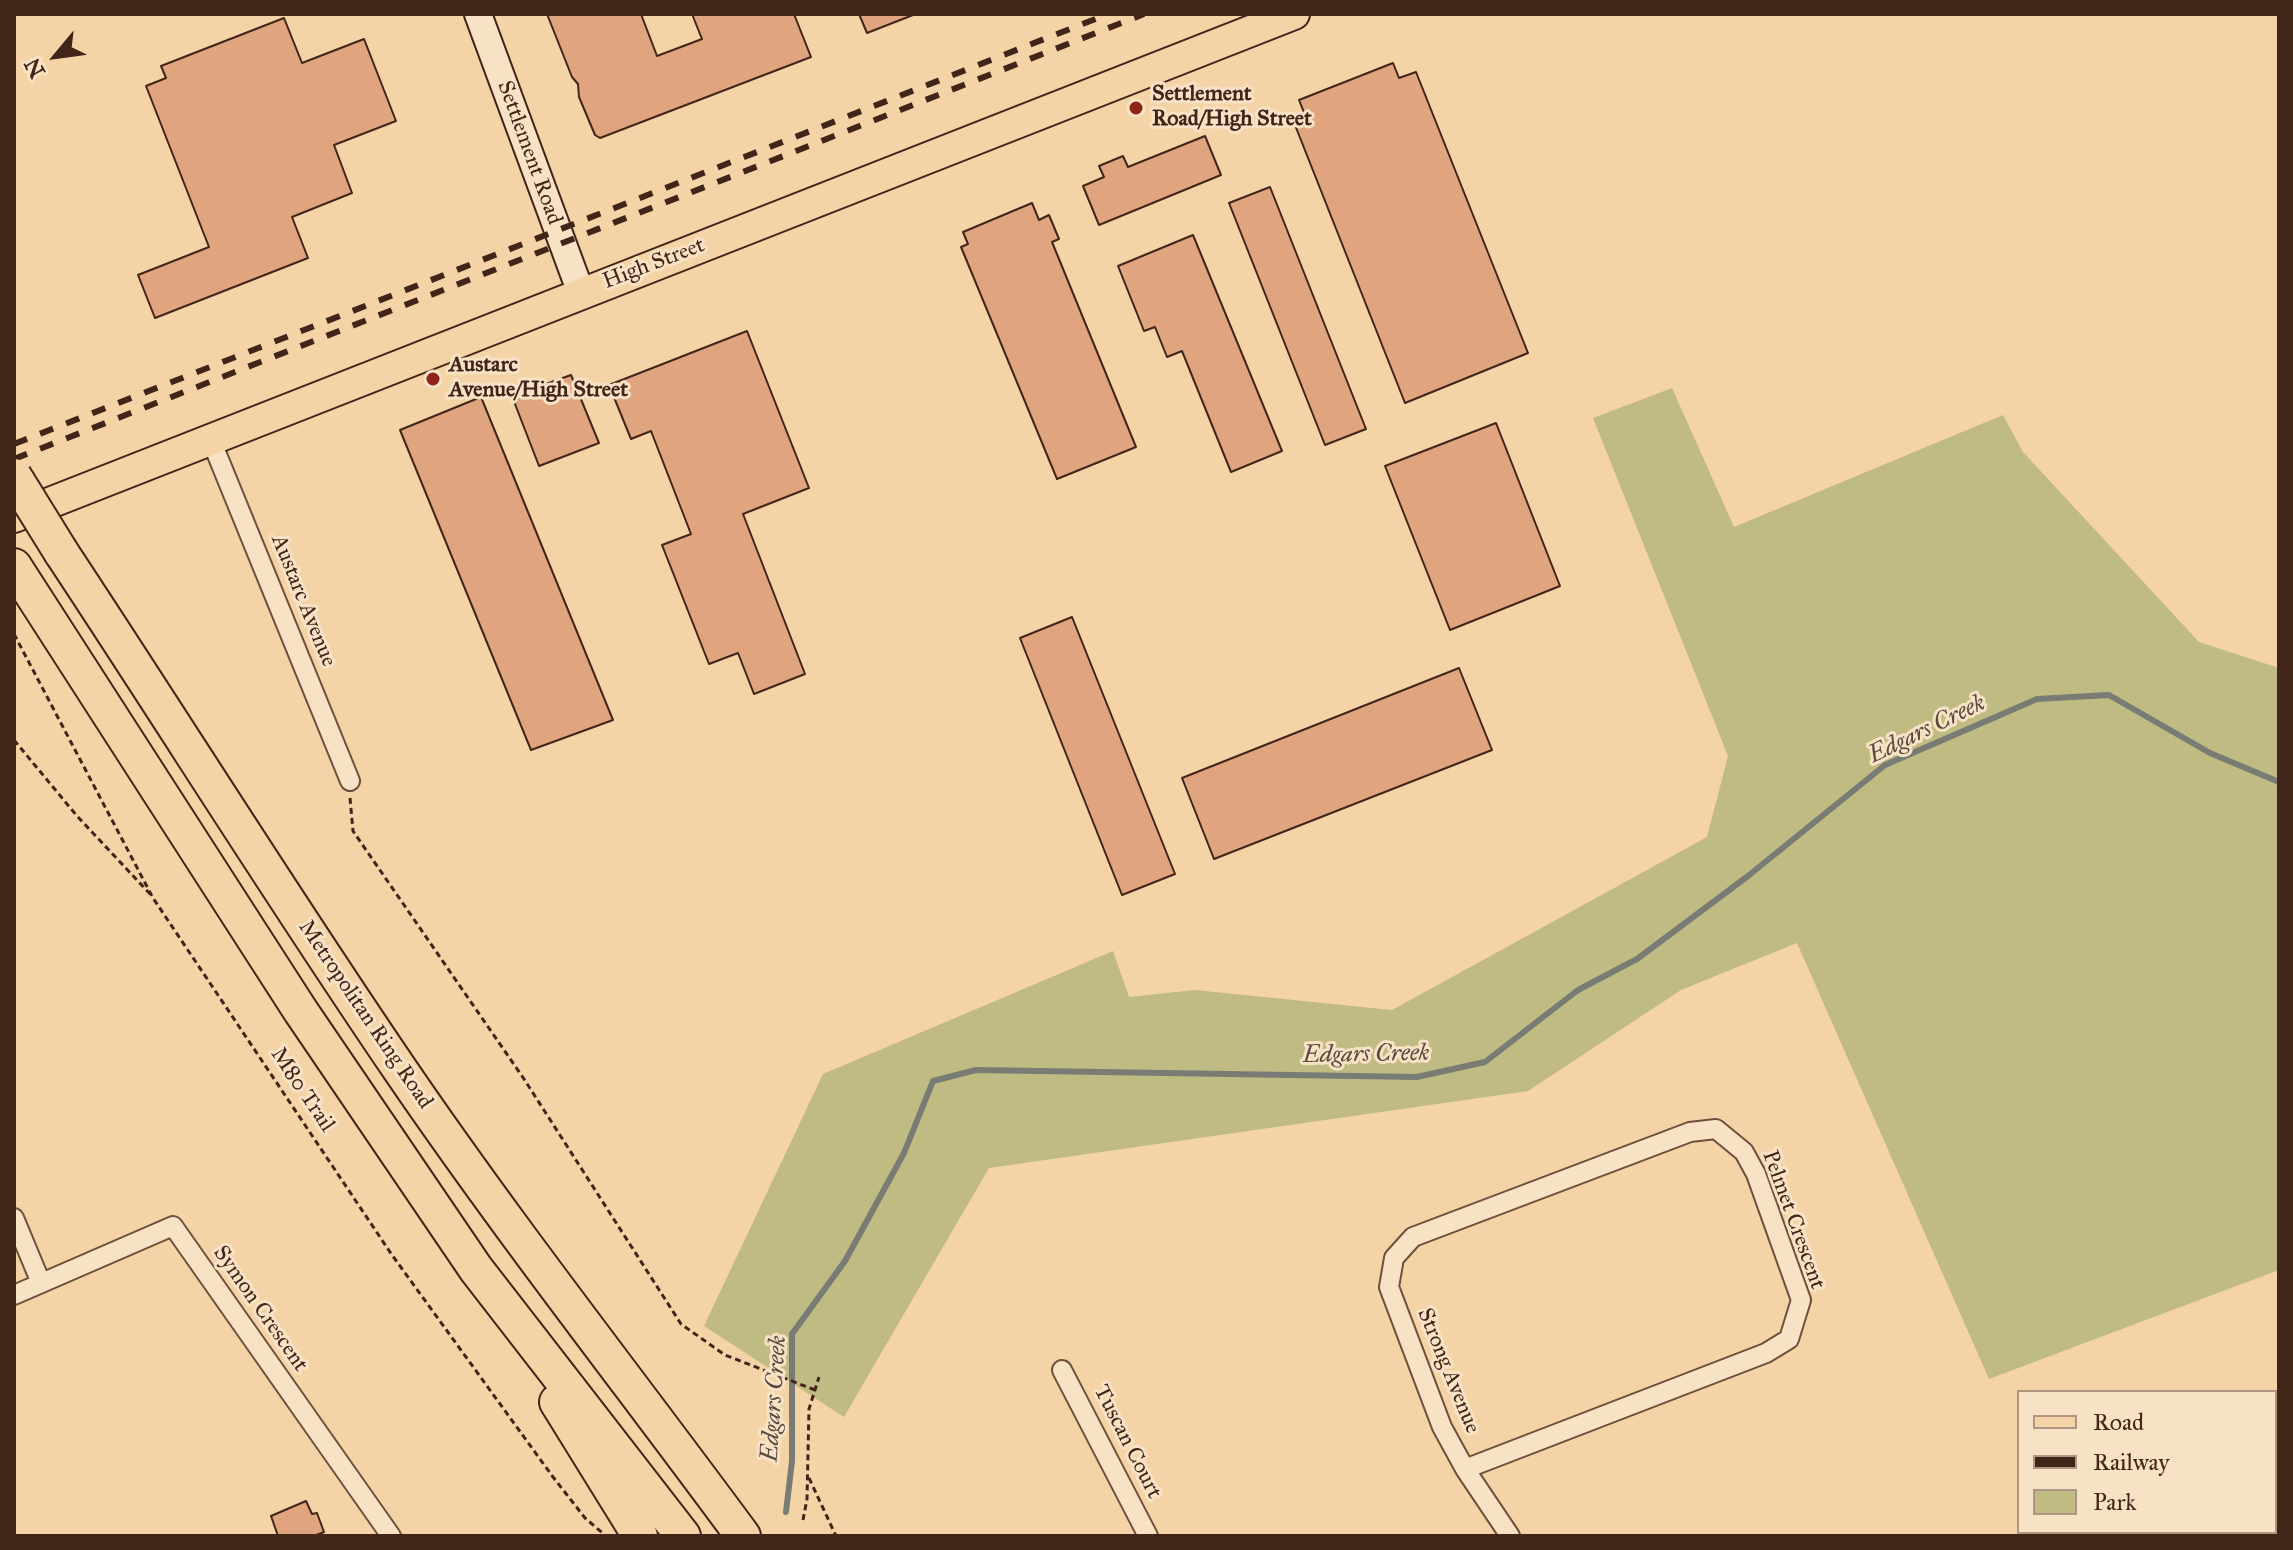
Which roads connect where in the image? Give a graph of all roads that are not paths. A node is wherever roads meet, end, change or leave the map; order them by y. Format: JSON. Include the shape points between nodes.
{"nodes":[{"id":1,"x":1294,"y":14,"type":"edge"},
{"id":2,"x":482,"y":15,"type":"edge"},
{"id":3,"x":581,"y":293,"type":"junction"},
{"id":4,"x":211,"y":440,"type":"junction"},
{"id":5,"x":14,"y":476,"type":"edge"},
{"id":6,"x":14,"y":517,"type":"edge"},
{"id":7,"x":15,"y":567,"type":"edge"},
{"id":8,"x":350,"y":781,"type":"road end"},
{"id":9,"x":14,"y":1218,"type":"edge"},
{"id":10,"x":1394,"y":1258,"type":"joint"},
{"id":11,"x":476,"y":1269,"type":"junction"},
{"id":12,"x":41,"y":1283,"type":"junction"},
{"id":13,"x":14,"y":1295,"type":"edge"},
{"id":14,"x":1062,"y":1370,"type":"dead end"},
{"id":15,"x":1465,"y":1469,"type":"junction"},
{"id":16,"x":391,"y":1536,"type":"edge"},
{"id":17,"x":640,"y":1536,"type":"edge"},
{"id":18,"x":683,"y":1536,"type":"edge"},
{"id":19,"x":743,"y":1536,"type":"edge"},
{"id":20,"x":1148,"y":1536,"type":"edge"},
{"id":21,"x":1510,"y":1536,"type":"edge"}],
"edges":[{"from":1,"to":3,"type":"main road","name":"High Street"},
{"from":2,"to":3,"type":"main road","name":"Settlement Road"},
{"from":3,"to":4,"type":"main road","name":"High Street"},
{"from":4,"to":6,"type":"main road","name":"High Street"},
{"from":4,"to":8,"type":"street","name":"Austarc Avenue"},
{"from":5,"to":19,"type":"highway","name":"Metropolitan Ring Road","bridge":true,"via":[[399,1068],[517,1237]]},
{"from":7,"to":11,"type":"highway","via":[[300,1010]]},
{"from":9,"to":12,"type":"street"},
{"from":10,"to":15,"type":"street","name":"Strong Avenue","via":[[1389,1287],[1442,1427]]},
{"from":10,"to":15,"type":"street","name":"Pelmet Crescent","via":[[1413,1237],[1690,1132],[1716,1129],[1744,1152],[1756,1174],[1801,1300],[1789,1339],[1766,1353]]},
{"from":11,"to":17,"type":"highway"},
{"from":11,"to":18,"type":"highway"},
{"from":12,"to":13,"type":"street"},
{"from":12,"to":16,"type":"street","name":"Symon Crescent","via":[[173,1226]]},
{"from":14,"to":20,"type":"street","name":"Tuscan Court"},
{"from":15,"to":21,"type":"street","name":"Strong Avenue"}]}
